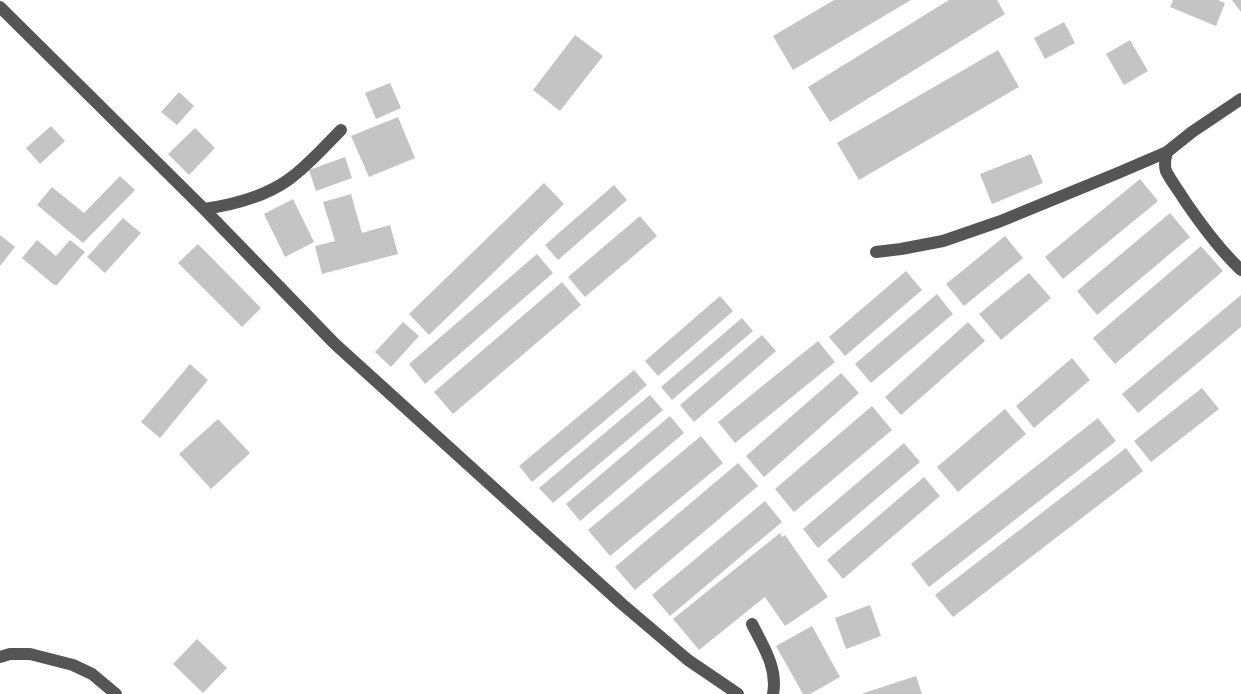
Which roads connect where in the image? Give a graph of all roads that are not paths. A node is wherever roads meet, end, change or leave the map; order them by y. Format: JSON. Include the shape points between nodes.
{"nodes":[{"id":1,"x":0,"y":7,"type":"edge"},
{"id":2,"x":1241,"y":98,"type":"edge"},
{"id":3,"x":341,"y":130,"type":"dead end"},
{"id":4,"x":1167,"y":152,"type":"junction"},
{"id":5,"x":204,"y":209,"type":"junction"},
{"id":6,"x":876,"y":252,"type":"dead end"},
{"id":7,"x":1241,"y":270,"type":"edge"},
{"id":8,"x":752,"y":624,"type":"dead end"},
{"id":9,"x":0,"y":657,"type":"edge"},
{"id":10,"x":116,"y":694,"type":"edge"},
{"id":11,"x":738,"y":694,"type":"edge"},
{"id":12,"x":773,"y":694,"type":"edge"}],
"edges":[{"from":1,"to":5,"type":"street"},
{"from":2,"to":4,"type":"street"},
{"from":3,"to":5,"type":"street","via":[[286,181],[255,197]]},
{"from":4,"to":6,"type":"street","via":[[1001,221],[943,241]]},
{"from":4,"to":7,"type":"street","via":[[1166,170],[1179,191],[1208,234]]},
{"from":5,"to":11,"type":"street","via":[[335,344],[600,584],[688,660]]},
{"from":8,"to":12,"type":"street","via":[[770,661],[775,684]]},
{"from":9,"to":10,"type":"street","via":[[30,654],[73,664],[92,674]]}]}
